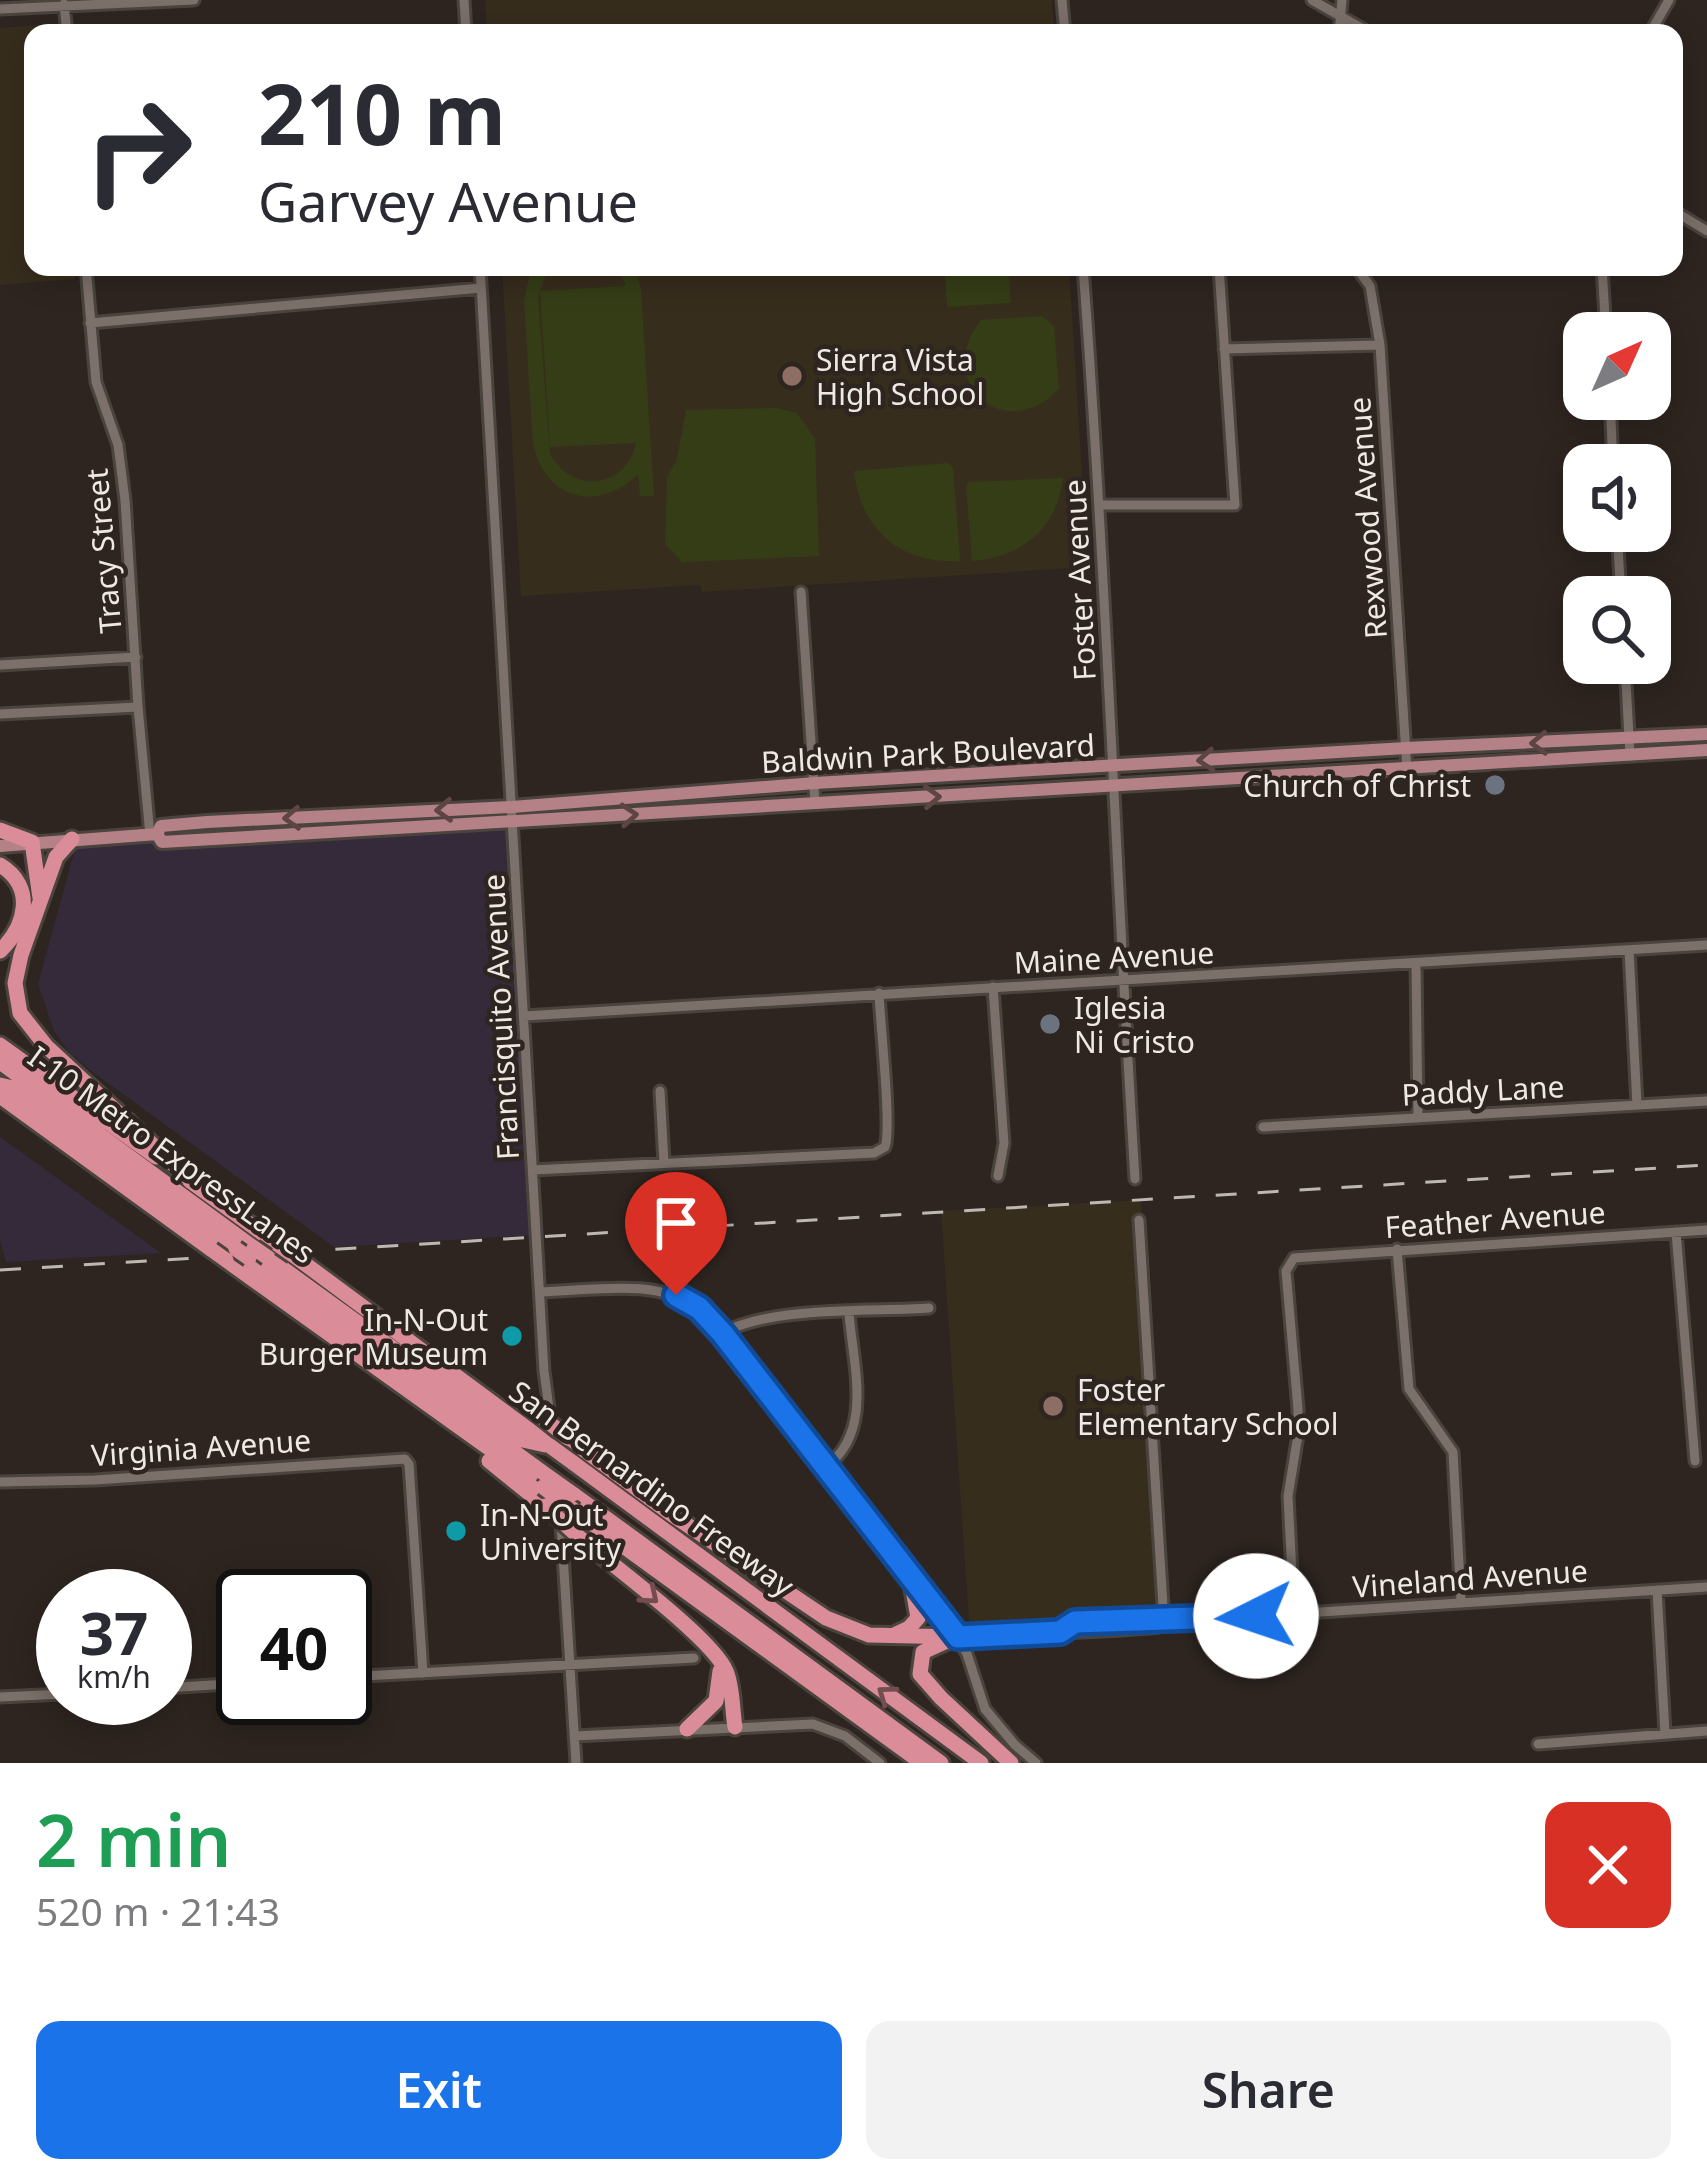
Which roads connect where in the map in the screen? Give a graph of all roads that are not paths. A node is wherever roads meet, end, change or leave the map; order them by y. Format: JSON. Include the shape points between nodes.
{"nodes":[{"id":1,"x":193,"y":0,"type":"edge"},
{"id":2,"x":1312,"y":0,"type":"edge"},
{"id":3,"x":1342,"y":0,"type":"edge"},
{"id":4,"x":64,"y":4,"type":"junction"},
{"id":5,"x":0,"y":9,"type":"edge"},
{"id":6,"x":1340,"y":15,"type":"junction"},
{"id":7,"x":66,"y":24,"type":"edge"},
{"id":8,"x":1340,"y":24,"type":"edge"},
{"id":9,"x":1355,"y":24,"type":"edge"},
{"id":10,"x":87,"y":276,"type":"edge"},
{"id":11,"x":480,"y":276,"type":"edge"},
{"id":12,"x":1084,"y":276,"type":"edge"},
{"id":13,"x":1220,"y":276,"type":"edge"},
{"id":14,"x":1363,"y":276,"type":"edge"},
{"id":15,"x":1603,"y":276,"type":"edge"},
{"id":16,"x":481,"y":288,"type":"junction"},
{"id":17,"x":1605,"y":312,"type":"edge"},
{"id":18,"x":90,"y":323,"type":"junction"},
{"id":19,"x":1380,"y":344,"type":"junction"},
{"id":20,"x":1224,"y":349,"type":"junction"},
{"id":21,"x":1101,"y":505,"type":"junction"},
{"id":22,"x":801,"y":592,"type":"dead end"},
{"id":23,"x":136,"y":657,"type":"junction"},
{"id":24,"x":0,"y":665,"type":"edge"},
{"id":25,"x":1626,"y":684,"type":"edge"},
{"id":26,"x":138,"y":707,"type":"junction"},
{"id":27,"x":0,"y":715,"type":"edge"},
{"id":28,"x":1707,"y":734,"type":"edge"},
{"id":29,"x":1629,"y":740,"type":"junction"},
{"id":30,"x":1406,"y":748,"type":"junction"},
{"id":31,"x":1707,"y":750,"type":"edge"},
{"id":32,"x":1630,"y":756,"type":"junction"},
{"id":33,"x":1111,"y":766,"type":"junction"},
{"id":34,"x":1407,"y":770,"type":"junction"},
{"id":35,"x":815,"y":783,"type":"junction"},
{"id":36,"x":1112,"y":788,"type":"junction"},
{"id":37,"x":815,"y":802,"type":"junction"},
{"id":38,"x":512,"y":807,"type":"junction"},
{"id":39,"x":376,"y":814,"type":"junction"},
{"id":40,"x":513,"y":824,"type":"junction"},
{"id":41,"x":0,"y":830,"type":"edge"},
{"id":42,"x":319,"y":834,"type":"junction"},
{"id":43,"x":154,"y":835,"type":"junction"},
{"id":44,"x":72,"y":839,"type":"junction"},
{"id":45,"x":32,"y":842,"type":"junction"},
{"id":46,"x":0,"y":846,"type":"edge"},
{"id":47,"x":0,"y":865,"type":"edge"},
{"id":48,"x":40,"y":901,"type":"junction"},
{"id":49,"x":1707,"y":945,"type":"edge"},
{"id":50,"x":1629,"y":950,"type":"junction"},
{"id":51,"x":0,"y":951,"type":"edge"},
{"id":52,"x":1416,"y":965,"type":"junction"},
{"id":53,"x":1123,"y":980,"type":"junction"},
{"id":54,"x":993,"y":987,"type":"junction"},
{"id":55,"x":879,"y":993,"type":"junction"},
{"id":56,"x":524,"y":1016,"type":"junction"},
{"id":57,"x":0,"y":1045,"type":"edge"},
{"id":58,"x":0,"y":1062,"type":"edge"},
{"id":59,"x":0,"y":1085,"type":"edge"},
{"id":60,"x":660,"y":1091,"type":"dead end"},
{"id":61,"x":0,"y":1096,"type":"edge"},
{"id":62,"x":1707,"y":1101,"type":"edge"},
{"id":63,"x":1637,"y":1105,"type":"junction"},
{"id":64,"x":0,"y":1108,"type":"edge"},
{"id":65,"x":1418,"y":1118,"type":"junction"},
{"id":66,"x":43,"y":1126,"type":"junction"},
{"id":67,"x":1263,"y":1127,"type":"dead end"},
{"id":68,"x":664,"y":1163,"type":"junction"},
{"id":69,"x":533,"y":1170,"type":"junction"},
{"id":70,"x":998,"y":1176,"type":"dead end"},
{"id":71,"x":1135,"y":1179,"type":"dead end"},
{"id":72,"x":196,"y":1185,"type":"junction"},
{"id":73,"x":1139,"y":1220,"type":"dead end"},
{"id":74,"x":1707,"y":1230,"type":"edge"},
{"id":75,"x":1676,"y":1232,"type":"junction"},
{"id":76,"x":1397,"y":1249,"type":"junction"},
{"id":77,"x":252,"y":1253,"type":"junction"},
{"id":78,"x":540,"y":1292,"type":"junction"},
{"id":79,"x":929,"y":1309,"type":"dead end"},
{"id":80,"x":849,"y":1313,"type":"junction"},
{"id":81,"x":723,"y":1334,"type":"junction"},
{"id":82,"x":433,"y":1411,"type":"junction"},
{"id":83,"x":504,"y":1412,"type":"junction"},
{"id":84,"x":544,"y":1443,"type":"junction"},
{"id":85,"x":1695,"y":1461,"type":"dead end"},
{"id":86,"x":826,"y":1467,"type":"junction"},
{"id":87,"x":543,"y":1479,"type":"junction"},
{"id":88,"x":0,"y":1482,"type":"edge"},
{"id":89,"x":574,"y":1503,"type":"junction"},
{"id":90,"x":911,"y":1578,"type":"junction"},
{"id":91,"x":1707,"y":1587,"type":"edge"},
{"id":92,"x":1657,"y":1590,"type":"junction"},
{"id":93,"x":1461,"y":1601,"type":"junction"},
{"id":94,"x":1294,"y":1614,"type":"junction"},
{"id":95,"x":1164,"y":1622,"type":"junction"},
{"id":96,"x":884,"y":1636,"type":"junction"},
{"id":97,"x":958,"y":1637,"type":"junction"},
{"id":98,"x":716,"y":1657,"type":"junction"},
{"id":99,"x":694,"y":1658,"type":"dead end"},
{"id":100,"x":570,"y":1663,"type":"junction"},
{"id":101,"x":424,"y":1672,"type":"junction"},
{"id":102,"x":372,"y":1675,"type":"edge"},
{"id":103,"x":36,"y":1695,"type":"edge"},
{"id":104,"x":0,"y":1697,"type":"edge"},
{"id":105,"x":735,"y":1727,"type":"junction"},
{"id":106,"x":687,"y":1729,"type":"junction"},
{"id":107,"x":1707,"y":1730,"type":"edge"},
{"id":108,"x":1665,"y":1733,"type":"junction"},
{"id":109,"x":575,"y":1736,"type":"junction"},
{"id":110,"x":1538,"y":1744,"type":"dead end"},
{"id":111,"x":576,"y":1763,"type":"edge"},
{"id":112,"x":880,"y":1763,"type":"edge"},
{"id":113,"x":922,"y":1763,"type":"edge"},
{"id":114,"x":941,"y":1763,"type":"edge"},
{"id":115,"x":981,"y":1763,"type":"edge"},
{"id":116,"x":1011,"y":1763,"type":"edge"},
{"id":117,"x":1036,"y":1763,"type":"edge"}],
"edges":[{"from":1,"to":4,"type":"street"},
{"from":2,"to":6,"type":"street"},
{"from":3,"to":6,"type":"street"},
{"from":4,"to":5,"type":"street"},
{"from":4,"to":7,"type":"street"},
{"from":6,"to":8,"type":"street"},
{"from":6,"to":9,"type":"street"},
{"from":10,"to":18,"type":"street","name":"Tracy Street"},
{"from":11,"to":16,"type":"street","name":"Francisquito Avenue"},
{"from":12,"to":21,"type":"street","name":"Foster Avenue"},
{"from":13,"to":20,"type":"street"},
{"from":14,"to":19,"type":"street","name":"Rexwood Avenue"},
{"from":15,"to":17,"type":"street"},
{"from":16,"to":18,"type":"street"},
{"from":16,"to":38,"type":"street","name":"Francisquito Avenue"},
{"from":18,"to":23,"type":"street","name":"Tracy Street","via":[[96,382],[124,488]]},
{"from":19,"to":20,"type":"street"},
{"from":19,"to":30,"type":"street","name":"Rexwood Avenue"},
{"from":20,"to":21,"type":"street","via":[[1235,505]]},
{"from":21,"to":33,"type":"street","name":"Foster Avenue"},
{"from":22,"to":35,"type":"street"},
{"from":23,"to":24,"type":"street"},
{"from":23,"to":26,"type":"street","name":"Tracy Street"},
{"from":25,"to":29,"type":"street"},
{"from":26,"to":27,"type":"street"},
{"from":26,"to":43,"type":"street","name":"Tracy Street"},
{"from":28,"to":29,"type":"main road","name":"Baldwin Park Boulevard"},
{"from":29,"to":30,"type":"main road","name":"Baldwin Park Boulevard","one_way":true},
{"from":29,"to":32,"type":"street"},
{"from":30,"to":33,"type":"main road","name":"Baldwin Park Boulevard","one_way":true},
{"from":30,"to":34,"type":"street","name":"Rexwood Avenue"},
{"from":31,"to":32,"type":"main road","name":"Baldwin Park Boulevard"},
{"from":32,"to":34,"type":"main road","name":"Baldwin Park Boulevard"},
{"from":33,"to":35,"type":"main road","name":"Baldwin Park Boulevard"},
{"from":33,"to":36,"type":"street","name":"Foster Avenue"},
{"from":34,"to":36,"type":"main road","name":"Baldwin Park Boulevard"},
{"from":35,"to":37,"type":"street"},
{"from":35,"to":38,"type":"main road","name":"Baldwin Park Boulevard"},
{"from":37,"to":36,"type":"main road","name":"Baldwin Park Boulevard","one_way":true},
{"from":36,"to":53,"type":"street","name":"Foster Avenue"},
{"from":40,"to":37,"type":"main road","name":"Baldwin Park Boulevard","one_way":true},
{"from":38,"to":39,"type":"main road","name":"Baldwin Park Boulevard","one_way":true},
{"from":38,"to":40,"type":"street","name":"Francisquito Avenue"},
{"from":39,"to":42,"type":"main road"},
{"from":39,"to":43,"type":"main road","name":"Baldwin Park Boulevard","one_way":true,"via":[[161,826]]},
{"from":40,"to":42,"type":"main road","name":"Baldwin Park Boulevard"},
{"from":40,"to":56,"type":"street","name":"Francisquito Avenue"},
{"from":41,"to":45,"type":"highway"},
{"from":42,"to":43,"type":"main road","name":"Baldwin Park Boulevard","via":[[162,842]]},
{"from":43,"to":44,"type":"main road","name":"Baldwin Park Boulevard"},
{"from":44,"to":45,"type":"main road","name":"Baldwin Park Boulevard"},
{"from":44,"to":48,"type":"highway"},
{"from":45,"to":46,"type":"main road","name":"Baldwin Park Boulevard"},
{"from":45,"to":48,"type":"highway"},
{"from":47,"to":51,"type":"highway","via":[[14,875],[24,901],[20,925]]},
{"from":48,"to":72,"type":"highway","via":[[15,983],[20,1013]]},
{"from":49,"to":50,"type":"street","name":"Maine Avenue"},
{"from":50,"to":52,"type":"street","name":"Maine Avenue"},
{"from":50,"to":63,"type":"street"},
{"from":52,"to":53,"type":"street","name":"Maine Avenue"},
{"from":52,"to":65,"type":"street"},
{"from":53,"to":54,"type":"street","name":"Maine Avenue"},
{"from":53,"to":71,"type":"street","name":"Foster Avenue"},
{"from":54,"to":55,"type":"street","name":"Maine Avenue"},
{"from":54,"to":70,"type":"street","via":[[1004,1143]]},
{"from":55,"to":56,"type":"street","name":"Maine Avenue"},
{"from":55,"to":68,"type":"street","via":[[885,1147]]},
{"from":56,"to":69,"type":"street","name":"Francisquito Avenue"},
{"from":57,"to":72,"type":"highway","name":"San Bernardino Freeway"},
{"from":58,"to":77,"type":"highway","name":"I-10 Metro ExpressLanes"},
{"from":59,"to":77,"type":"highway","name":"I-10 Metro ExpressLanes"},
{"from":60,"to":68,"type":"street"},
{"from":61,"to":66,"type":"highway","name":"San Bernardino Freeway"},
{"from":62,"to":63,"type":"street","name":"Paddy Lane"},
{"from":63,"to":65,"type":"street","name":"Paddy Lane"},
{"from":64,"to":66,"type":"highway"},
{"from":65,"to":67,"type":"street","name":"Paddy Lane"},
{"from":66,"to":77,"type":"highway","name":"San Bernardino Freeway"},
{"from":68,"to":69,"type":"street"},
{"from":69,"to":78,"type":"street","name":"Francisquito Avenue"},
{"from":72,"to":77,"type":"highway","name":"San Bernardino Freeway"},
{"from":73,"to":95,"type":"street"},
{"from":74,"to":75,"type":"street","name":"Feather Avenue"},
{"from":75,"to":76,"type":"street","name":"Feather Avenue"},
{"from":75,"to":85,"type":"street"},
{"from":76,"to":93,"type":"street","via":[[1409,1389],[1453,1452]]},
{"from":76,"to":94,"type":"street","name":"Feather Avenue","via":[[1301,1256],[1288,1264],[1298,1409],[1288,1496]]},
{"from":77,"to":82,"type":"highway","name":"San Bernardino Freeway"},
{"from":77,"to":83,"type":"highway","name":"San Bernardino Freeway"},
{"from":77,"to":84,"type":"highway","name":"I-10 Metro ExpressLanes","via":[[518,1439]]},
{"from":77,"to":87,"type":"highway","name":"I-10 Metro ExpressLanes"},
{"from":78,"to":81,"type":"street","via":[[664,1291],[699,1308]]},
{"from":78,"to":100,"type":"street","name":"Francisquito Avenue"},
{"from":79,"to":80,"type":"street"},
{"from":80,"to":81,"type":"street","via":[[765,1317]]},
{"from":80,"to":86,"type":"street","via":[[857,1416],[845,1452]]},
{"from":81,"to":86,"type":"street"},
{"from":82,"to":87,"type":"highway","name":"San Bernardino Freeway"},
{"from":82,"to":98,"type":"highway","one_way":true,"bridge":true},
{"from":83,"to":84,"type":"highway","name":"San Bernardino Freeway"},
{"from":83,"to":96,"type":"highway","bridge":true,"via":[[541,1416],[813,1610]]},
{"from":115,"to":84,"type":"highway","name":"San Bernardino Freeway","one_way":true,"bridge":true},
{"from":86,"to":90,"type":"street"},
{"from":87,"to":89,"type":"highway","name":"San Bernardino Freeway","bridge":true},
{"from":88,"to":101,"type":"street","name":"Virginia Avenue","via":[[405,1459]]},
{"from":89,"to":113,"type":"highway","name":"San Bernardino Freeway"},
{"from":89,"to":114,"type":"highway"},
{"from":90,"to":96,"type":"highway","via":[[918,1618]]},
{"from":90,"to":97,"type":"street"},
{"from":91,"to":92,"type":"street","name":"Vineland Avenue"},
{"from":92,"to":93,"type":"street","name":"Vineland Avenue"},
{"from":92,"to":108,"type":"street"},
{"from":93,"to":94,"type":"street","name":"Vineland Avenue"},
{"from":94,"to":95,"type":"street","name":"Vineland Avenue"},
{"from":95,"to":97,"type":"street","name":"Vineland Avenue"},
{"from":96,"to":97,"type":"highway"},
{"from":97,"to":116,"type":"highway","via":[[928,1647],[920,1674]]},
{"from":97,"to":117,"type":"street","via":[[985,1709]]},
{"from":98,"to":105,"type":"highway","via":[[730,1682]]},
{"from":98,"to":106,"type":"highway","via":[[716,1701]]},
{"from":99,"to":100,"type":"street"},
{"from":100,"to":101,"type":"street"},
{"from":100,"to":109,"type":"street","name":"Francisquito Avenue"},
{"from":101,"to":102,"type":"street"},
{"from":103,"to":104,"type":"street"},
{"from":105,"to":106,"type":"street"},
{"from":105,"to":112,"type":"street","via":[[813,1724]]},
{"from":106,"to":109,"type":"street"},
{"from":107,"to":108,"type":"street"},
{"from":108,"to":110,"type":"street"},
{"from":109,"to":111,"type":"street","name":"Francisquito Avenue"}]}
